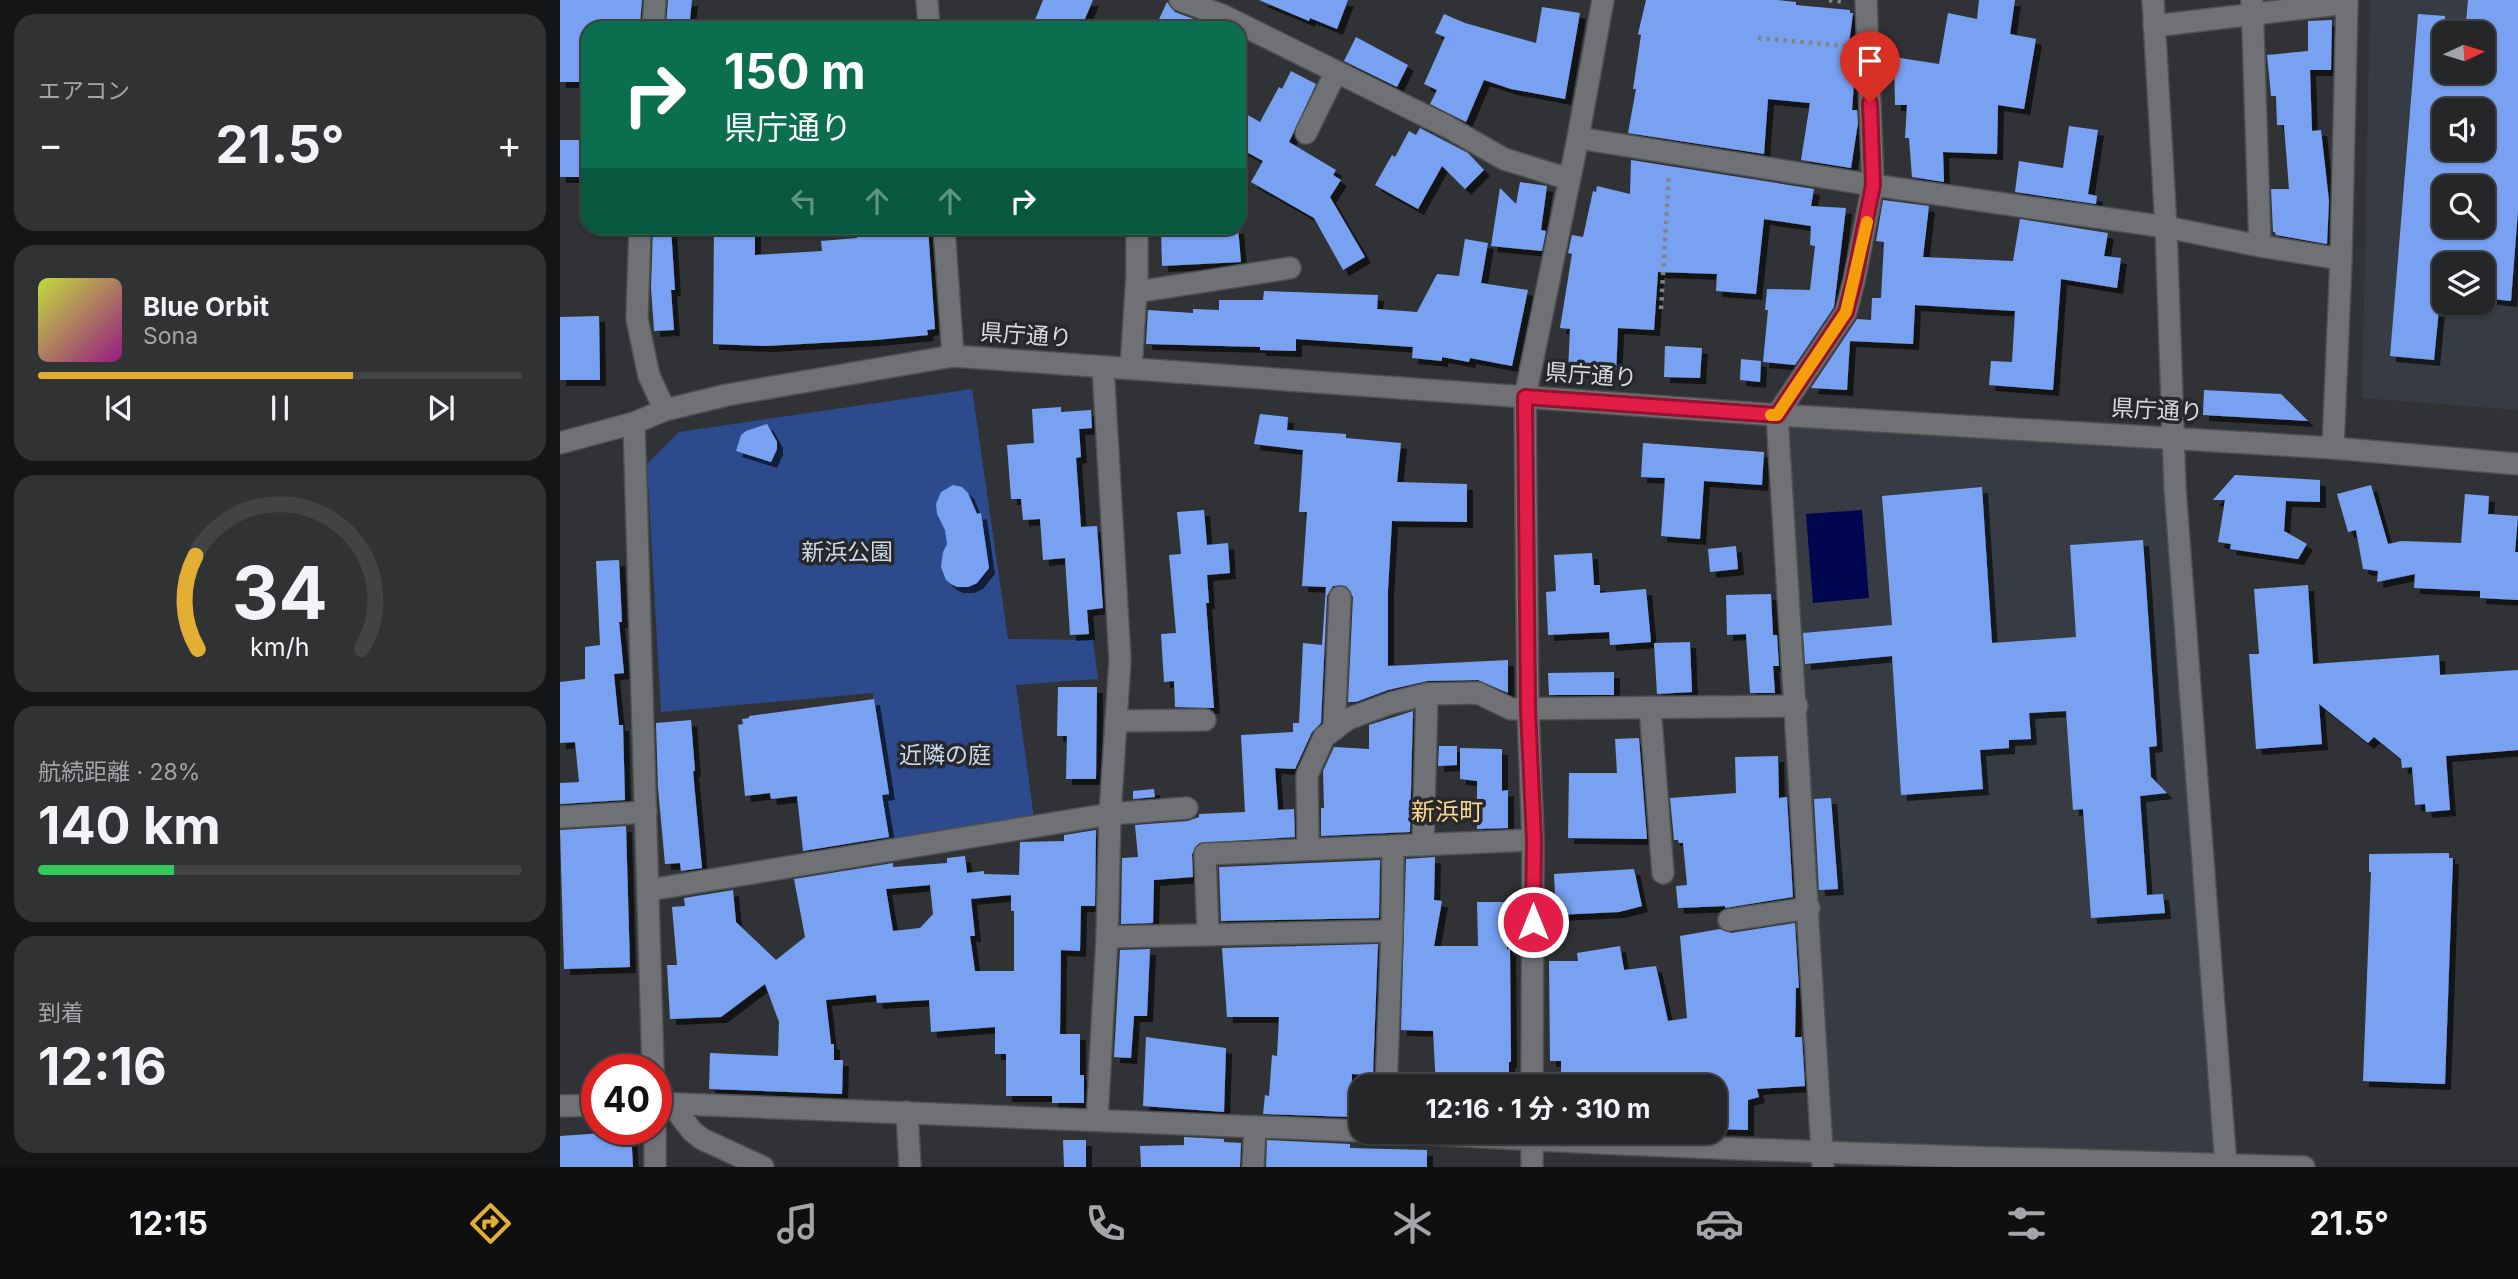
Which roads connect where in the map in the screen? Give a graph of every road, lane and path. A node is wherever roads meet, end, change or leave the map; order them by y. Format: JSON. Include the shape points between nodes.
{"nodes":[{"id":1,"x":655,"y":0,"type":"edge"},
{"id":2,"x":927,"y":0,"type":"edge"},
{"id":3,"x":1180,"y":0,"type":"edge"},
{"id":4,"x":1603,"y":0,"type":"edge"},
{"id":5,"x":1866,"y":0,"type":"edge"},
{"id":6,"x":2153,"y":0,"type":"edge"},
{"id":7,"x":2347,"y":1,"type":"edge"},
{"id":8,"x":2253,"y":7,"type":"edge"},
{"id":9,"x":654,"y":21,"type":"edge"},
{"id":10,"x":928,"y":21,"type":"edge"},
{"id":11,"x":1220,"y":21,"type":"edge"},
{"id":12,"x":2154,"y":26,"type":"junction"},
{"id":13,"x":1246,"y":32,"type":"edge"},
{"id":14,"x":1758,"y":38,"type":"dead end"},
{"id":15,"x":1867,"y":48,"type":"junction"},
{"id":16,"x":1336,"y":72,"type":"junction"},
{"id":17,"x":1306,"y":132,"type":"dead end"},
{"id":18,"x":1578,"y":138,"type":"junction"},
{"id":19,"x":1670,"y":153,"type":"junction"},
{"id":20,"x":1569,"y":179,"type":"junction"},
{"id":21,"x":1873,"y":185,"type":"junction"},
{"id":22,"x":2166,"y":227,"type":"junction"},
{"id":23,"x":640,"y":235,"type":"edge"},
{"id":24,"x":944,"y":235,"type":"edge"},
{"id":25,"x":1137,"y":235,"type":"edge"},
{"id":26,"x":2260,"y":246,"type":"junction"},
{"id":27,"x":2341,"y":259,"type":"junction"},
{"id":28,"x":1290,"y":268,"type":"dead end"},
{"id":29,"x":1136,"y":292,"type":"junction"},
{"id":30,"x":1661,"y":309,"type":"dead end"},
{"id":31,"x":953,"y":356,"type":"junction"},
{"id":32,"x":1103,"y":367,"type":"junction"},
{"id":33,"x":1131,"y":368,"type":"junction"},
{"id":34,"x":1525,"y":397,"type":"junction"},
{"id":35,"x":665,"y":410,"type":"junction"},
{"id":36,"x":1777,"y":415,"type":"junction"},
{"id":37,"x":634,"y":424,"type":"junction"},
{"id":38,"x":2175,"y":438,"type":"junction"},
{"id":39,"x":560,"y":443,"type":"edge"},
{"id":40,"x":2333,"y":448,"type":"junction"},
{"id":41,"x":2518,"y":464,"type":"edge"},
{"id":42,"x":1340,"y":597,"type":"dead end"},
{"id":43,"x":1427,"y":694,"type":"junction"},
{"id":44,"x":1797,"y":706,"type":"junction"},
{"id":45,"x":1650,"y":707,"type":"junction"},
{"id":46,"x":1528,"y":710,"type":"junction"},
{"id":47,"x":1205,"y":720,"type":"dead end"},
{"id":48,"x":1116,"y":721,"type":"junction"},
{"id":49,"x":1334,"y":730,"type":"junction"},
{"id":50,"x":1187,"y":808,"type":"dead end"},
{"id":51,"x":646,"y":812,"type":"junction"},
{"id":52,"x":1110,"y":814,"type":"junction"},
{"id":53,"x":560,"y":817,"type":"edge"},
{"id":54,"x":1534,"y":840,"type":"junction"},
{"id":55,"x":1423,"y":845,"type":"junction"},
{"id":56,"x":1393,"y":846,"type":"junction"},
{"id":57,"x":1308,"y":849,"type":"junction"},
{"id":58,"x":1663,"y":873,"type":"dead end"},
{"id":59,"x":649,"y":890,"type":"junction"},
{"id":60,"x":1809,"y":908,"type":"junction"},
{"id":61,"x":1729,"y":920,"type":"dead end"},
{"id":62,"x":1392,"y":931,"type":"junction"},
{"id":63,"x":1208,"y":934,"type":"junction"},
{"id":64,"x":1107,"y":937,"type":"junction"},
{"id":65,"x":653,"y":1054,"type":"edge"},
{"id":66,"x":1386,"y":1074,"type":"edge"},
{"id":67,"x":1532,"y":1074,"type":"edge"},
{"id":68,"x":672,"y":1103,"type":"edge"},
{"id":69,"x":581,"y":1105,"type":"edge"},
{"id":70,"x":560,"y":1106,"type":"edge"},
{"id":71,"x":672,"y":1112,"type":"edge"},
{"id":72,"x":907,"y":1112,"type":"junction"},
{"id":73,"x":1097,"y":1120,"type":"junction"},
{"id":74,"x":1255,"y":1127,"type":"junction"},
{"id":75,"x":1349,"y":1131,"type":"edge"},
{"id":76,"x":1532,"y":1144,"type":"edge"},
{"id":77,"x":1596,"y":1144,"type":"edge"},
{"id":78,"x":655,"y":1145,"type":"edge"},
{"id":79,"x":1708,"y":1158,"type":"edge"},
{"id":80,"x":1823,"y":1159,"type":"edge"},
{"id":81,"x":2017,"y":1162,"type":"edge"},
{"id":82,"x":2226,"y":1166,"type":"edge"},
{"id":83,"x":655,"y":1167,"type":"edge"},
{"id":84,"x":763,"y":1167,"type":"edge"},
{"id":85,"x":910,"y":1167,"type":"edge"},
{"id":86,"x":1253,"y":1167,"type":"edge"},
{"id":87,"x":1532,"y":1167,"type":"edge"},
{"id":88,"x":2304,"y":1167,"type":"edge"}],
"edges":[{"from":1,"to":9,"type":"street"},
{"from":2,"to":10,"type":"street"},
{"from":3,"to":11,"type":"street"},
{"from":4,"to":18,"type":"street"},
{"from":5,"to":15,"type":"street"},
{"from":6,"to":12,"type":"street"},
{"from":7,"to":8,"type":"street"},
{"from":7,"to":27,"type":"street"},
{"from":8,"to":12,"type":"street"},
{"from":8,"to":26,"type":"street"},
{"from":12,"to":22,"type":"street"},
{"from":13,"to":16,"type":"street"},
{"from":14,"to":15,"type":"path"},
{"from":15,"to":21,"type":"street"},
{"from":16,"to":17,"type":"street"},
{"from":16,"to":20,"type":"street","via":[[1504,159]]},
{"from":18,"to":19,"type":"street"},
{"from":18,"to":20,"type":"street"},
{"from":19,"to":21,"type":"street"},
{"from":19,"to":30,"type":"path"},
{"from":20,"to":34,"type":"street"},
{"from":21,"to":22,"type":"street"},
{"from":21,"to":36,"type":"street","via":[[1846,312]]},
{"from":22,"to":26,"type":"street"},
{"from":22,"to":38,"type":"street"},
{"from":23,"to":35,"type":"street","via":[[637,319],[649,376]]},
{"from":24,"to":31,"type":"street"},
{"from":25,"to":29,"type":"street"},
{"from":26,"to":27,"type":"street"},
{"from":27,"to":40,"type":"street"},
{"from":28,"to":29,"type":"street"},
{"from":29,"to":33,"type":"street"},
{"from":31,"to":32,"type":"street","name":"県庁通り"},
{"from":31,"to":35,"type":"street","name":"県庁通り"},
{"from":32,"to":33,"type":"street","name":"県庁通り"},
{"from":32,"to":48,"type":"street","via":[[1120,660]]},
{"from":33,"to":34,"type":"street","name":"県庁通り"},
{"from":34,"to":36,"type":"street","name":"県庁通り"},
{"from":34,"to":46,"type":"street"},
{"from":35,"to":37,"type":"street","name":"県庁通り"},
{"from":36,"to":38,"type":"street","name":"県庁通り"},
{"from":36,"to":44,"type":"street"},
{"from":37,"to":39,"type":"street"},
{"from":37,"to":51,"type":"street"},
{"from":38,"to":40,"type":"street","name":"県庁通り"},
{"from":38,"to":82,"type":"street"},
{"from":40,"to":41,"type":"street","name":"県庁通り"},
{"from":42,"to":49,"type":"street"},
{"from":43,"to":46,"type":"street","via":[[1478,692],[1511,709]]},
{"from":43,"to":49,"type":"street","via":[[1348,719]]},
{"from":43,"to":55,"type":"street"},
{"from":44,"to":45,"type":"street"},
{"from":44,"to":60,"type":"street"},
{"from":45,"to":46,"type":"street"},
{"from":45,"to":58,"type":"street"},
{"from":46,"to":54,"type":"street"},
{"from":47,"to":48,"type":"street"},
{"from":48,"to":52,"type":"street"},
{"from":49,"to":57,"type":"street","via":[[1324,737],[1307,775]]},
{"from":50,"to":52,"type":"street"},
{"from":51,"to":53,"type":"street"},
{"from":51,"to":59,"type":"street"},
{"from":52,"to":59,"type":"street"},
{"from":52,"to":64,"type":"street"},
{"from":54,"to":55,"type":"street"},
{"from":54,"to":67,"type":"street"},
{"from":55,"to":56,"type":"street"},
{"from":56,"to":57,"type":"street"},
{"from":56,"to":62,"type":"street"},
{"from":57,"to":63,"type":"street","via":[[1205,854]]},
{"from":59,"to":65,"type":"street"},
{"from":60,"to":61,"type":"street"},
{"from":60,"to":80,"type":"street"},
{"from":62,"to":63,"type":"street"},
{"from":62,"to":66,"type":"street"},
{"from":63,"to":64,"type":"street"},
{"from":64,"to":73,"type":"street"},
{"from":68,"to":72,"type":"street"},
{"from":69,"to":70,"type":"street"},
{"from":71,"to":84,"type":"street","via":[[702,1139]]},
{"from":72,"to":73,"type":"street"},
{"from":72,"to":85,"type":"street"},
{"from":73,"to":74,"type":"street"},
{"from":74,"to":75,"type":"street"},
{"from":74,"to":86,"type":"street"},
{"from":76,"to":87,"type":"street"},
{"from":77,"to":79,"type":"street"},
{"from":78,"to":83,"type":"street"},
{"from":79,"to":80,"type":"street"},
{"from":80,"to":81,"type":"street"},
{"from":81,"to":82,"type":"street"},
{"from":82,"to":88,"type":"street"}]}
